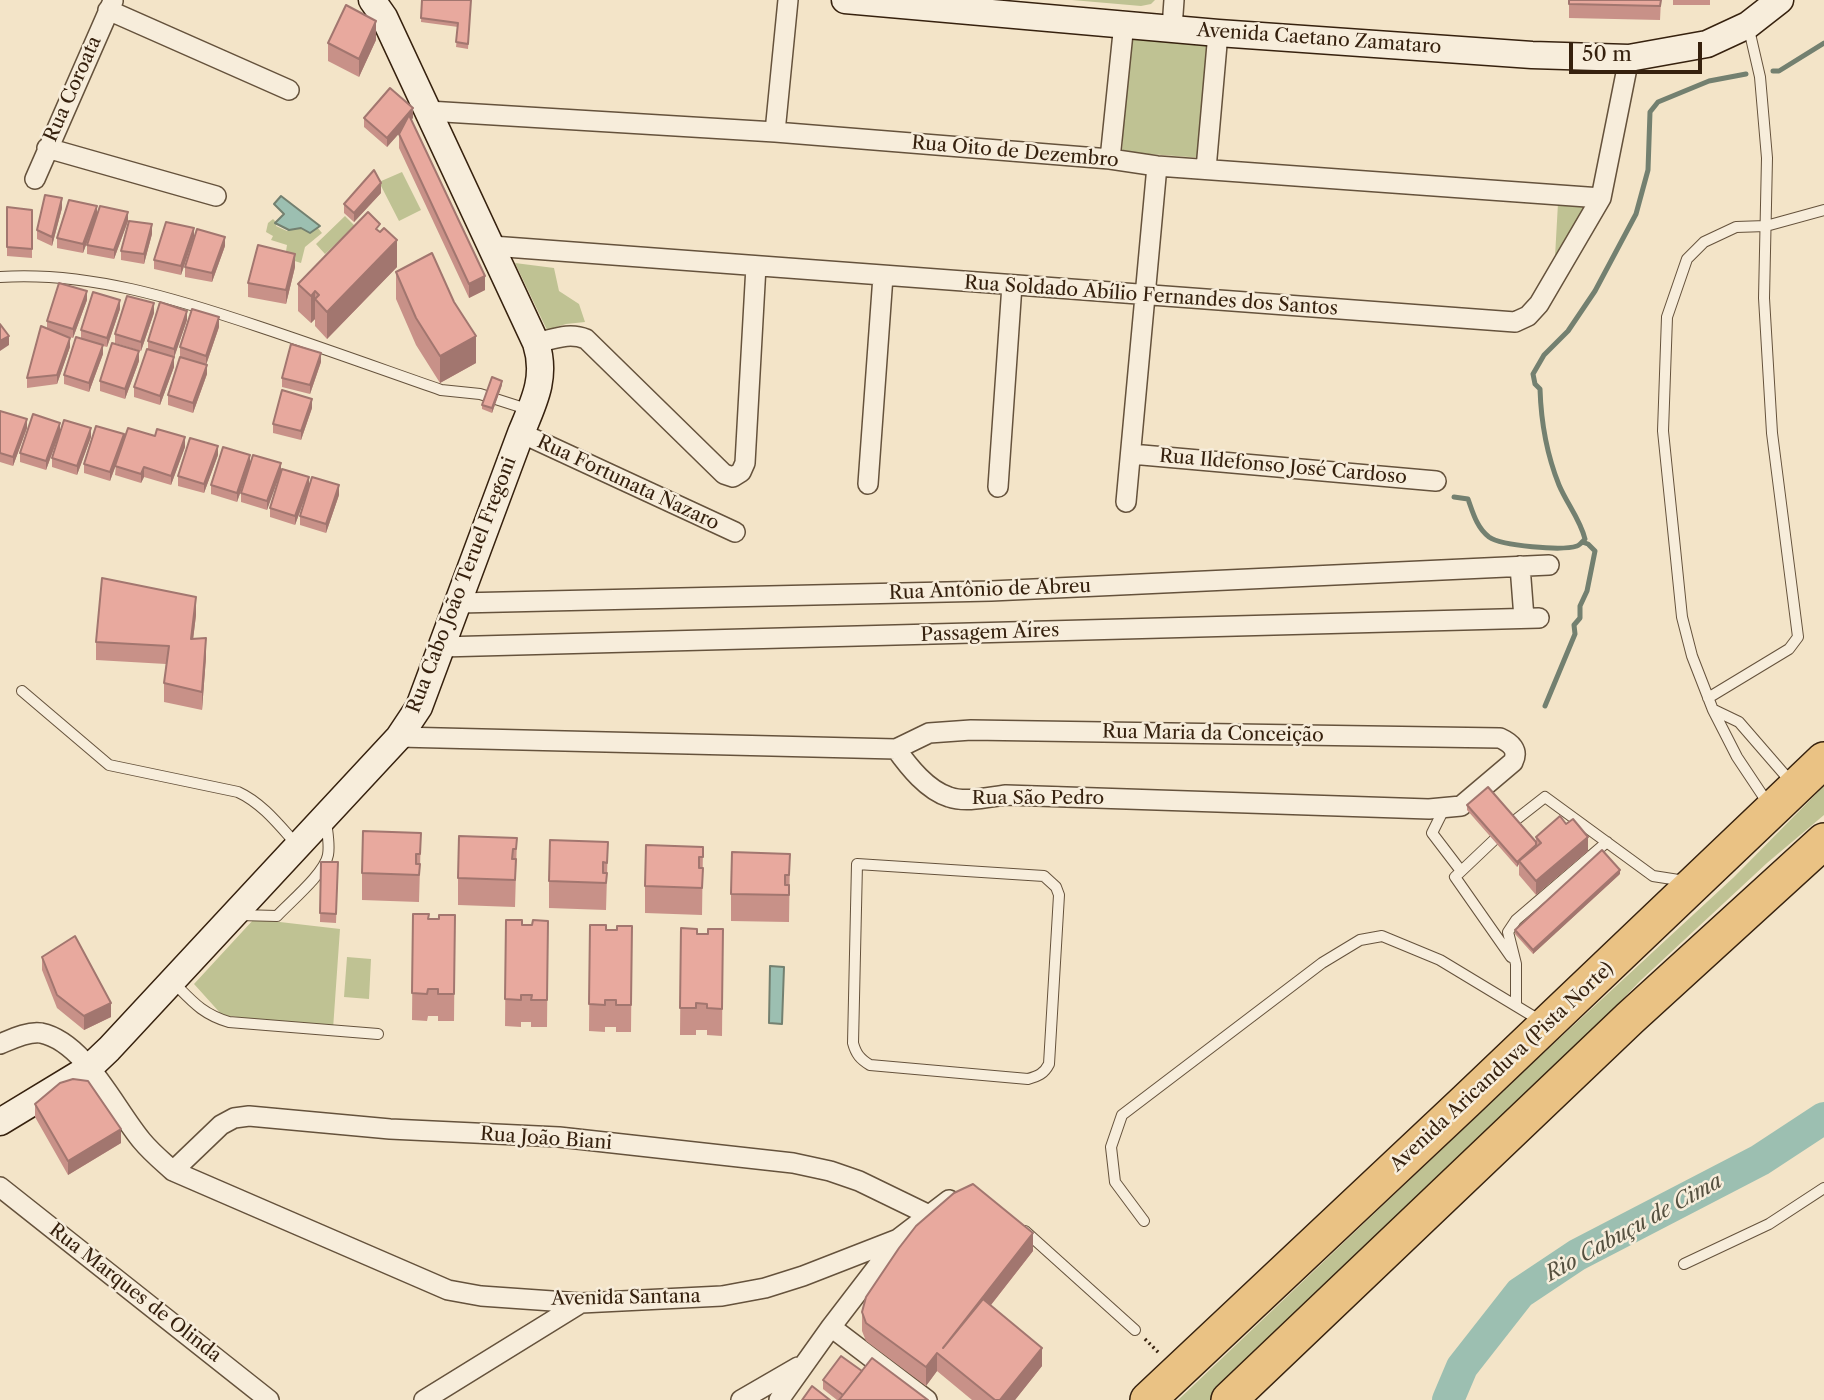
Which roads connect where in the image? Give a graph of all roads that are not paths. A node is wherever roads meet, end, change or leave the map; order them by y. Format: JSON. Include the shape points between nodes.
{"nodes":[{"id":1,"x":788,"y":0,"type":"edge"},
{"id":2,"x":845,"y":0,"type":"edge"},
{"id":3,"x":1174,"y":0,"type":"edge"},
{"id":4,"x":1780,"y":0,"type":"edge"},
{"id":5,"x":111,"y":5,"type":"edge"},
{"id":6,"x":380,"y":6,"type":"edge"},
{"id":7,"x":1124,"y":23,"type":"junction"},
{"id":8,"x":1748,"y":25,"type":"junction"},
{"id":9,"x":1172,"y":28,"type":"junction"},
{"id":10,"x":1218,"y":33,"type":"junction"},
{"id":11,"x":1629,"y":58,"type":"junction"},
{"id":12,"x":289,"y":90,"type":"dead end"},
{"id":13,"x":428,"y":111,"type":"junction"},
{"id":14,"x":775,"y":132,"type":"junction"},
{"id":15,"x":47,"y":148,"type":"junction"},
{"id":16,"x":1110,"y":159,"type":"junction"},
{"id":17,"x":1157,"y":166,"type":"junction"},
{"id":18,"x":1206,"y":169,"type":"junction"},
{"id":19,"x":35,"y":179,"type":"dead end"},
{"id":20,"x":216,"y":196,"type":"dead end"},
{"id":21,"x":1601,"y":198,"type":"junction"},
{"id":22,"x":1824,"y":210,"type":"edge"},
{"id":23,"x":1766,"y":226,"type":"junction"},
{"id":24,"x":492,"y":246,"type":"junction"},
{"id":25,"x":756,"y":266,"type":"junction"},
{"id":26,"x":883,"y":276,"type":"junction"},
{"id":27,"x":0,"y":277,"type":"edge"},
{"id":28,"x":1012,"y":285,"type":"junction"},
{"id":29,"x":1145,"y":295,"type":"junction"},
{"id":30,"x":536,"y":343,"type":"junction"},
{"id":31,"x":526,"y":421,"type":"junction"},
{"id":32,"x":1131,"y":454,"type":"junction"},
{"id":33,"x":1436,"y":481,"type":"dead end"},
{"id":34,"x":868,"y":484,"type":"dead end"},
{"id":35,"x":998,"y":487,"type":"dead end"},
{"id":36,"x":1126,"y":502,"type":"dead end"},
{"id":37,"x":736,"y":532,"type":"dead end"},
{"id":38,"x":1549,"y":565,"type":"dead end"},
{"id":39,"x":1520,"y":566,"type":"junction"},
{"id":40,"x":459,"y":603,"type":"junction"},
{"id":41,"x":441,"y":647,"type":"junction"},
{"id":42,"x":22,"y":691,"type":"dead end"},
{"id":43,"x":1708,"y":698,"type":"junction"},
{"id":44,"x":1713,"y":710,"type":"junction"},
{"id":45,"x":398,"y":737,"type":"junction"},
{"id":46,"x":896,"y":749,"type":"junction"},
{"id":47,"x":1824,"y":760,"type":"edge"},
{"id":48,"x":1513,"y":762,"type":"joint"},
{"id":49,"x":1783,"y":798,"type":"junction"},
{"id":50,"x":1444,"y":809,"type":"junction"},
{"id":51,"x":325,"y":815,"type":"junction"},
{"id":52,"x":1513,"y":821,"type":"edge"},
{"id":53,"x":1493,"y":840,"type":"edge"},
{"id":54,"x":1824,"y":841,"type":"edge"},
{"id":55,"x":1607,"y":842,"type":"junction"},
{"id":56,"x":297,"y":845,"type":"junction"},
{"id":57,"x":1461,"y":871,"type":"junction"},
{"id":58,"x":1696,"y":883,"type":"junction"},
{"id":59,"x":232,"y":914,"type":"junction"},
{"id":60,"x":1516,"y":964,"type":"junction"},
{"id":61,"x":172,"y":981,"type":"junction"},
{"id":62,"x":1516,"y":1006,"type":"junction"},
{"id":63,"x":1547,"y":1024,"type":"junction"},
{"id":64,"x":378,"y":1034,"type":"dead end"},
{"id":65,"x":0,"y":1044,"type":"edge"},
{"id":66,"x":870,"y":1065,"type":"joint"},
{"id":67,"x":89,"y":1068,"type":"junction"},
{"id":68,"x":0,"y":1122,"type":"edge"},
{"id":69,"x":173,"y":1171,"type":"junction"},
{"id":70,"x":0,"y":1187,"type":"edge"},
{"id":71,"x":968,"y":1188,"type":"edge"},
{"id":72,"x":1824,"y":1188,"type":"edge"},
{"id":73,"x":929,"y":1215,"type":"junction"},
{"id":74,"x":1012,"y":1219,"type":"edge"},
{"id":75,"x":1144,"y":1221,"type":"dead end"},
{"id":76,"x":898,"y":1240,"type":"junction"},
{"id":77,"x":1684,"y":1264,"type":"dead end"},
{"id":78,"x":581,"y":1303,"type":"junction"},
{"id":79,"x":831,"y":1327,"type":"junction"},
{"id":80,"x":1135,"y":1330,"type":"road end"},
{"id":81,"x":804,"y":1363,"type":"junction"},
{"id":82,"x":269,"y":1400,"type":"edge"},
{"id":83,"x":424,"y":1400,"type":"edge"},
{"id":84,"x":741,"y":1400,"type":"edge"},
{"id":85,"x":779,"y":1400,"type":"edge"},
{"id":86,"x":927,"y":1400,"type":"edge"},
{"id":87,"x":1148,"y":1400,"type":"edge"},
{"id":88,"x":1229,"y":1400,"type":"edge"}],
"edges":[{"from":1,"to":14,"type":"street"},
{"from":2,"to":7,"type":"street","name":"Avenida Caetano Zamataro"},
{"from":3,"to":9,"type":"street"},
{"from":4,"to":8,"type":"street","name":"Avenida Caetano Zamataro"},
{"from":5,"to":12,"type":"street"},
{"from":5,"to":15,"type":"street","name":"Rua Coroata"},
{"from":6,"to":13,"type":"street","name":"Rua Cabo João Teruel Fregoni"},
{"from":7,"to":9,"type":"street","name":"Avenida Caetano Zamataro"},
{"from":7,"to":16,"type":"street"},
{"from":8,"to":11,"type":"street","name":"Avenida Caetano Zamataro","via":[[1707,44]]},
{"from":8,"to":23,"type":"lane","via":[[1761,90]]},
{"from":9,"to":10,"type":"street","name":"Avenida Caetano Zamataro"},
{"from":10,"to":11,"type":"street","name":"Avenida Caetano Zamataro"},
{"from":10,"to":18,"type":"street"},
{"from":11,"to":21,"type":"street","name":"Rua Soldado Abílio Fernandes dos Santos"},
{"from":13,"to":14,"type":"street","name":"Rua Oito de Dezembro"},
{"from":13,"to":24,"type":"street","name":"Rua Cabo João Teruel Fregoni"},
{"from":14,"to":16,"type":"street","name":"Rua Oito de Dezembro"},
{"from":15,"to":19,"type":"street","name":"Rua Coroata"},
{"from":15,"to":20,"type":"street"},
{"from":16,"to":17,"type":"street","name":"Rua Oito de Dezembro"},
{"from":17,"to":18,"type":"street","name":"Rua Oito de Dezembro"},
{"from":17,"to":29,"type":"street"},
{"from":18,"to":21,"type":"street","name":"Rua Oito de Dezembro"},
{"from":21,"to":29,"type":"street","name":"Rua Soldado Abílio Fernandes dos Santos","via":[[1539,304],[1515,322]]},
{"from":22,"to":23,"type":"lane"},
{"from":23,"to":43,"type":"lane","via":[[1764,298],[1772,433],[1798,637],[1789,649]]},
{"from":23,"to":43,"type":"lane","via":[[1736,228],[1704,242],[1687,259],[1667,317],[1662,431],[1682,617]]},
{"from":24,"to":25,"type":"street","name":"Rua Soldado Abílio Fernandes dos Santos"},
{"from":24,"to":30,"type":"street","name":"Rua Cabo João Teruel Fregoni"},
{"from":25,"to":26,"type":"street","name":"Rua Soldado Abílio Fernandes dos Santos"},
{"from":25,"to":30,"type":"street","via":[[745,463],[733,477],[724,474],[586,339],[567,335]]},
{"from":26,"to":28,"type":"street","name":"Rua Soldado Abílio Fernandes dos Santos"},
{"from":26,"to":34,"type":"street"},
{"from":27,"to":31,"type":"lane","via":[[62,277],[173,298],[441,390],[480,394]]},
{"from":28,"to":29,"type":"street","name":"Rua Soldado Abílio Fernandes dos Santos"},
{"from":28,"to":35,"type":"street"},
{"from":29,"to":32,"type":"street"},
{"from":30,"to":31,"type":"street","name":"Rua Cabo João Teruel Fregoni","via":[[541,377]]},
{"from":31,"to":37,"type":"street","name":"Rua Fortunata Nazaro"},
{"from":31,"to":40,"type":"street","name":"Rua Cabo João Teruel Fregoni"},
{"from":32,"to":33,"type":"street","name":"Rua Ildefonso José Cardoso"},
{"from":32,"to":36,"type":"street"},
{"from":38,"to":39,"type":"street","name":"Rua Antônio de Abreu"},
{"from":39,"to":40,"type":"street","name":"Rua Antônio de Abreu","via":[[991,591]]},
{"from":39,"to":41,"type":"street","name":"Passagem Aíres","via":[[1532,618]]},
{"from":40,"to":41,"type":"street","name":"Rua Cabo João Teruel Fregoni"},
{"from":41,"to":45,"type":"street","name":"Rua Cabo João Teruel Fregoni","via":[[419,707]]},
{"from":42,"to":56,"type":"lane","via":[[109,765],[238,792],[265,810]]},
{"from":43,"to":44,"type":"lane"},
{"from":44,"to":49,"type":"lane","via":[[1737,757]]},
{"from":44,"to":49,"type":"lane","via":[[1739,722]]},
{"from":45,"to":46,"type":"street"},
{"from":45,"to":51,"type":"street","name":"Rua Cabo João Teruel Fregoni"},
{"from":46,"to":48,"type":"street","name":"Rua Maria da Conceição","via":[[929,733],[971,730],[1500,738],[1515,750]]},
{"from":46,"to":50,"type":"street","name":"Rua São Pedro","via":[[928,785],[950,798],[1006,795]]},
{"from":47,"to":49,"type":"highway","name":"Avenida Aricanduva (Pista Norte)"},
{"from":48,"to":50,"type":"street","name":"Rua São Pedro","via":[[1461,806]]},
{"from":49,"to":58,"type":"highway","name":"Avenida Aricanduva (Pista Norte)"},
{"from":50,"to":57,"type":"lane","via":[[1432,833]]},
{"from":51,"to":56,"type":"street","name":"Rua Cabo João Teruel Fregoni"},
{"from":51,"to":59,"type":"lane","via":[[326,862],[277,916]]},
{"from":52,"to":55,"type":"lane","via":[[1545,797]]},
{"from":53,"to":57,"type":"lane"},
{"from":54,"to":88,"type":"highway","via":[[1630,1018]]},
{"from":55,"to":58,"type":"lane","via":[[1653,876]]},
{"from":55,"to":60,"type":"lane","via":[[1516,920],[1508,932]]},
{"from":56,"to":59,"type":"street","name":"Rua Cabo João Teruel Fregoni"},
{"from":57,"to":60,"type":"lane","via":[[1455,877]]},
{"from":58,"to":63,"type":"highway","name":"Avenida Aricanduva (Pista Norte)"},
{"from":59,"to":61,"type":"street","name":"Rua Cabo João Teruel Fregoni"},
{"from":60,"to":62,"type":"lane"},
{"from":61,"to":64,"type":"lane","via":[[196,1006],[229,1022]]},
{"from":61,"to":67,"type":"street","name":"Rua Cabo João Teruel Fregoni"},
{"from":62,"to":63,"type":"lane"},
{"from":62,"to":75,"type":"lane","via":[[1440,960],[1382,936],[1360,940],[1322,963],[1122,1115],[1111,1147],[1115,1182]]},
{"from":63,"to":87,"type":"highway","name":"Avenida Aricanduva (Pista Norte)"},
{"from":65,"to":67,"type":"street","name":"Avenida Santana","via":[[39,1032],[72,1049]]},
{"from":66,"to":66,"type":"lane","via":[[853,1043],[857,864],[1051,880],[1059,895],[1045,1071],[1028,1079]]},
{"from":67,"to":68,"type":"street","name":"Rua Cabo João Teruel Fregoni"},
{"from":67,"to":69,"type":"street","name":"Avenida Santana","via":[[143,1142]]},
{"from":69,"to":73,"type":"street","name":"Rua João Biani","via":[[221,1125],[249,1116],[559,1137],[793,1163],[859,1181]]},
{"from":69,"to":78,"type":"street","name":"Avenida Santana","via":[[449,1290]]},
{"from":70,"to":82,"type":"street","name":"Rua Marques de Olinda"},
{"from":71,"to":73,"type":"street","name":"Avenida Santana"},
{"from":72,"to":77,"type":"lane","via":[[1769,1224]]},
{"from":73,"to":76,"type":"street","name":"Avenida Santana"},
{"from":74,"to":80,"type":"lane"},
{"from":76,"to":78,"type":"street","name":"Avenida Santana","via":[[803,1276],[744,1292]]},
{"from":76,"to":79,"type":"street"},
{"from":78,"to":83,"type":"street"},
{"from":79,"to":81,"type":"street"},
{"from":79,"to":86,"type":"street"},
{"from":81,"to":84,"type":"street"},
{"from":81,"to":85,"type":"street"}]}
